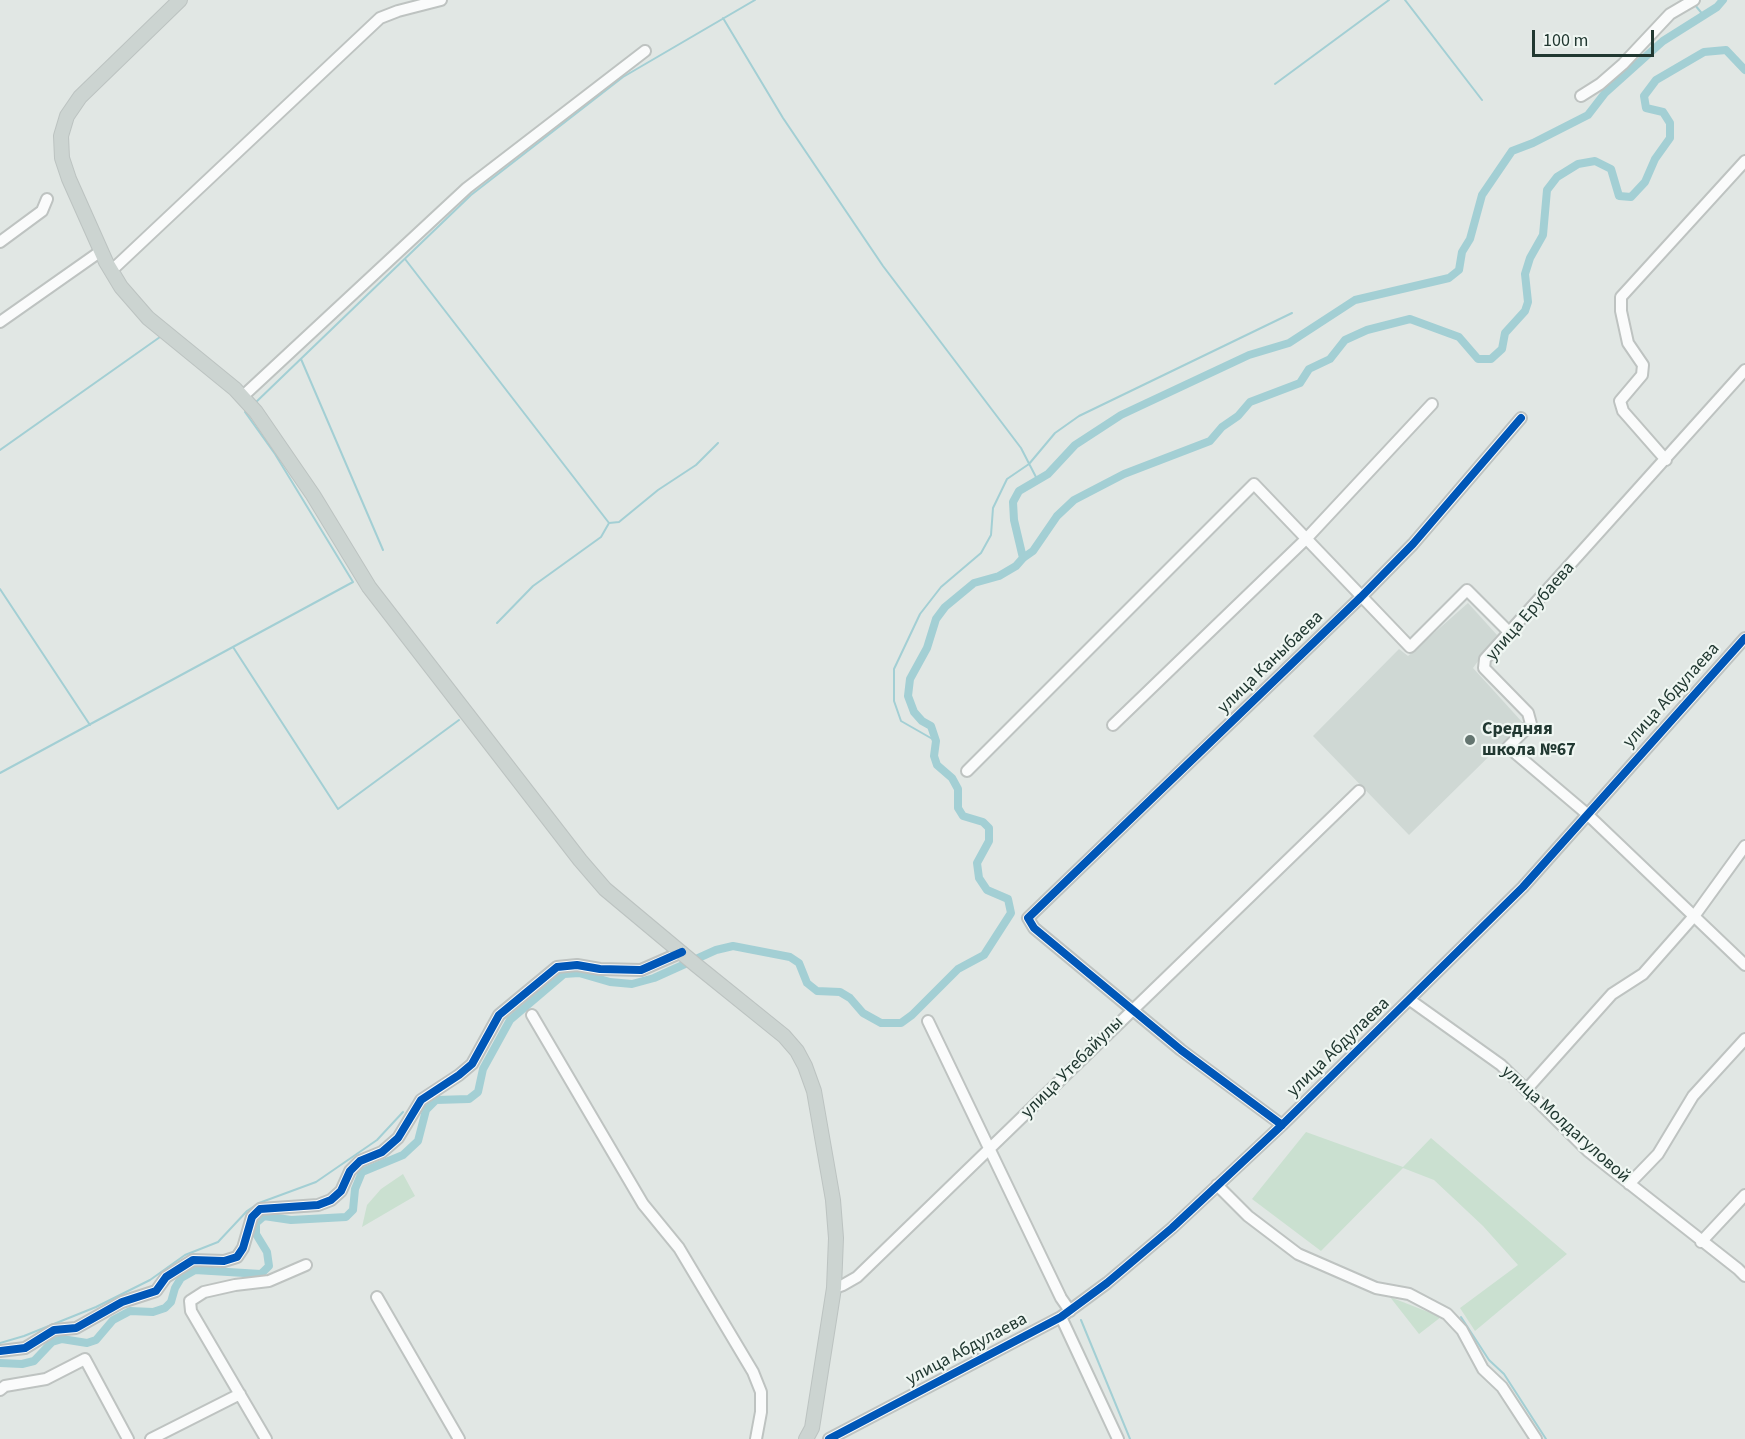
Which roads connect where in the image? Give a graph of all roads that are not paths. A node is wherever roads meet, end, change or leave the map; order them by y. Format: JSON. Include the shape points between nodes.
{"nodes":[{"id":1,"x":180,"y":0,"type":"edge"},
{"id":2,"x":441,"y":0,"type":"edge"},
{"id":3,"x":1694,"y":0,"type":"edge"},
{"id":4,"x":645,"y":51,"type":"dead end"},
{"id":5,"x":1581,"y":96,"type":"dead end"},
{"id":6,"x":1745,"y":161,"type":"edge"},
{"id":7,"x":47,"y":199,"type":"dead end"},
{"id":8,"x":0,"y":242,"type":"edge"},
{"id":9,"x":101,"y":251,"type":"junction"},
{"id":10,"x":111,"y":271,"type":"junction"},
{"id":11,"x":0,"y":322,"type":"edge"},
{"id":12,"x":1745,"y":370,"type":"edge"},
{"id":13,"x":1432,"y":404,"type":"dead end"},
{"id":14,"x":249,"y":405,"type":"junction"},
{"id":15,"x":1521,"y":418,"type":"dead end"},
{"id":16,"x":1666,"y":460,"type":"junction"},
{"id":17,"x":1306,"y":539,"type":"junction"},
{"id":18,"x":1361,"y":597,"type":"junction"},
{"id":19,"x":1510,"y":633,"type":"junction"},
{"id":20,"x":1745,"y":638,"type":"edge"},
{"id":21,"x":1113,"y":725,"type":"dead end"},
{"id":22,"x":967,"y":771,"type":"dead end"},
{"id":23,"x":1359,"y":791,"type":"dead end"},
{"id":24,"x":1587,"y":814,"type":"junction"},
{"id":25,"x":1745,"y":846,"type":"edge"},
{"id":26,"x":1695,"y":915,"type":"junction"},
{"id":27,"x":688,"y":959,"type":"junction"},
{"id":28,"x":1745,"y":965,"type":"edge"},
{"id":29,"x":1410,"y":1000,"type":"junction"},
{"id":30,"x":1133,"y":1009,"type":"junction"},
{"id":31,"x":532,"y":1015,"type":"dead end"},
{"id":32,"x":928,"y":1021,"type":"dead end"},
{"id":33,"x":1745,"y":1039,"type":"edge"},
{"id":34,"x":1526,"y":1090,"type":"junction"},
{"id":35,"x":1282,"y":1125,"type":"junction"},
{"id":36,"x":990,"y":1150,"type":"junction"},
{"id":37,"x":1629,"y":1184,"type":"junction"},
{"id":38,"x":1217,"y":1185,"type":"junction"},
{"id":39,"x":1745,"y":1195,"type":"edge"},
{"id":40,"x":1701,"y":1242,"type":"junction"},
{"id":41,"x":306,"y":1265,"type":"dead end"},
{"id":42,"x":1745,"y":1276,"type":"edge"},
{"id":43,"x":834,"y":1288,"type":"junction"},
{"id":44,"x":377,"y":1297,"type":"dead end"},
{"id":45,"x":1066,"y":1314,"type":"junction"},
{"id":46,"x":0,"y":1351,"type":"edge"},
{"id":47,"x":0,"y":1390,"type":"edge"},
{"id":48,"x":240,"y":1394,"type":"junction"},
{"id":49,"x":128,"y":1439,"type":"edge"},
{"id":50,"x":151,"y":1439,"type":"edge"},
{"id":51,"x":267,"y":1439,"type":"edge"},
{"id":52,"x":459,"y":1439,"type":"edge"},
{"id":53,"x":756,"y":1439,"type":"edge"},
{"id":54,"x":806,"y":1439,"type":"edge"},
{"id":55,"x":829,"y":1439,"type":"edge"},
{"id":56,"x":1118,"y":1439,"type":"edge"},
{"id":57,"x":1536,"y":1439,"type":"edge"}],
"edges":[{"from":1,"to":9,"type":"main road","via":[[80,97],[67,116],[61,136],[62,158]]},
{"from":2,"to":10,"type":"street","via":[[380,18]]},
{"from":3,"to":5,"type":"street","via":[[1670,14],[1623,64]]},
{"from":4,"to":14,"type":"street","via":[[467,188]]},
{"from":6,"to":16,"type":"street","via":[[1621,297],[1628,343],[1643,364],[1642,375],[1620,401],[1623,411]]},
{"from":7,"to":8,"type":"street","via":[[42,211]]},
{"from":9,"to":10,"type":"main road"},
{"from":9,"to":11,"type":"street"},
{"from":10,"to":14,"type":"main road","via":[[148,318]]},
{"from":12,"to":16,"type":"street","name":"улица Ерубаева"},
{"from":13,"to":17,"type":"street"},
{"from":14,"to":27,"type":"main road","via":[[313,495],[369,587],[580,860],[605,889]]},
{"from":15,"to":18,"type":"street","name":"улица Каныбаева","via":[[1413,544]]},
{"from":16,"to":19,"type":"street","name":"улица Ерубаева"},
{"from":17,"to":18,"type":"street"},
{"from":17,"to":21,"type":"street"},
{"from":17,"to":22,"type":"street","via":[[1254,484]]},
{"from":18,"to":19,"type":"street","via":[[1410,647],[1467,590]]},
{"from":18,"to":30,"type":"street","name":"улица Каныбаева","via":[[1028,918],[1034,928]]},
{"from":19,"to":24,"type":"street","name":"улица Ерубаева","via":[[1485,659],[1484,668],[1528,713],[1531,724],[1508,747]]},
{"from":20,"to":24,"type":"street","name":"улица Абдулаева"},
{"from":23,"to":30,"type":"street","name":"улица Утебайулы"},
{"from":24,"to":26,"type":"street","name":"улица Ерубаева"},
{"from":24,"to":29,"type":"street","name":"улица Абдулаева","via":[[1523,887]]},
{"from":25,"to":26,"type":"street"},
{"from":26,"to":28,"type":"street","name":"улица Ерубаева"},
{"from":26,"to":34,"type":"street","via":[[1643,974],[1612,994]]},
{"from":27,"to":43,"type":"main road","via":[[784,1036],[806,1066],[834,1200]]},
{"from":27,"to":46,"type":"street","via":[[640,970],[557,967],[499,1015],[472,1064],[421,1100],[398,1138],[382,1152],[360,1161],[332,1200],[318,1205],[260,1209],[252,1217],[237,1257],[224,1261],[193,1260],[166,1277],[156,1291],[122,1302],[76,1328],[54,1329],[25,1348]]},
{"from":29,"to":34,"type":"street","name":"улица Молдагуловой","via":[[1501,1065]]},
{"from":29,"to":35,"type":"street","name":"улица Абдулаева"},
{"from":30,"to":35,"type":"street"},
{"from":30,"to":36,"type":"street","name":"улица Утебайулы"},
{"from":31,"to":53,"type":"street","via":[[643,1204],[679,1248],[753,1372],[761,1392]]},
{"from":32,"to":36,"type":"street"},
{"from":33,"to":37,"type":"street","via":[[1693,1096],[1658,1154]]},
{"from":34,"to":37,"type":"street","name":"улица Молдагуловой","via":[[1588,1151]]},
{"from":35,"to":38,"type":"street","name":"улица Абдулаева"},
{"from":36,"to":43,"type":"street","name":"улица Утебайулы","via":[[857,1276]]},
{"from":36,"to":45,"type":"street"},
{"from":37,"to":40,"type":"street","name":"улица Молдагуловой"},
{"from":38,"to":45,"type":"street","name":"улица Абдулаева","via":[[1172,1228]]},
{"from":38,"to":57,"type":"street","via":[[1248,1216],[1298,1254],[1376,1288],[1409,1294],[1447,1314]]},
{"from":39,"to":40,"type":"street"},
{"from":40,"to":42,"type":"street","name":"улица Молдагуловой"},
{"from":41,"to":48,"type":"street","via":[[270,1281],[204,1292],[189,1301],[191,1311]]},
{"from":43,"to":54,"type":"main road","via":[[812,1428]]},
{"from":44,"to":52,"type":"street"},
{"from":45,"to":55,"type":"street","name":"улица Абдулаева"},
{"from":45,"to":56,"type":"street"},
{"from":47,"to":49,"type":"street","via":[[46,1379],[85,1359]]},
{"from":48,"to":50,"type":"street"},
{"from":48,"to":51,"type":"street"}]}
